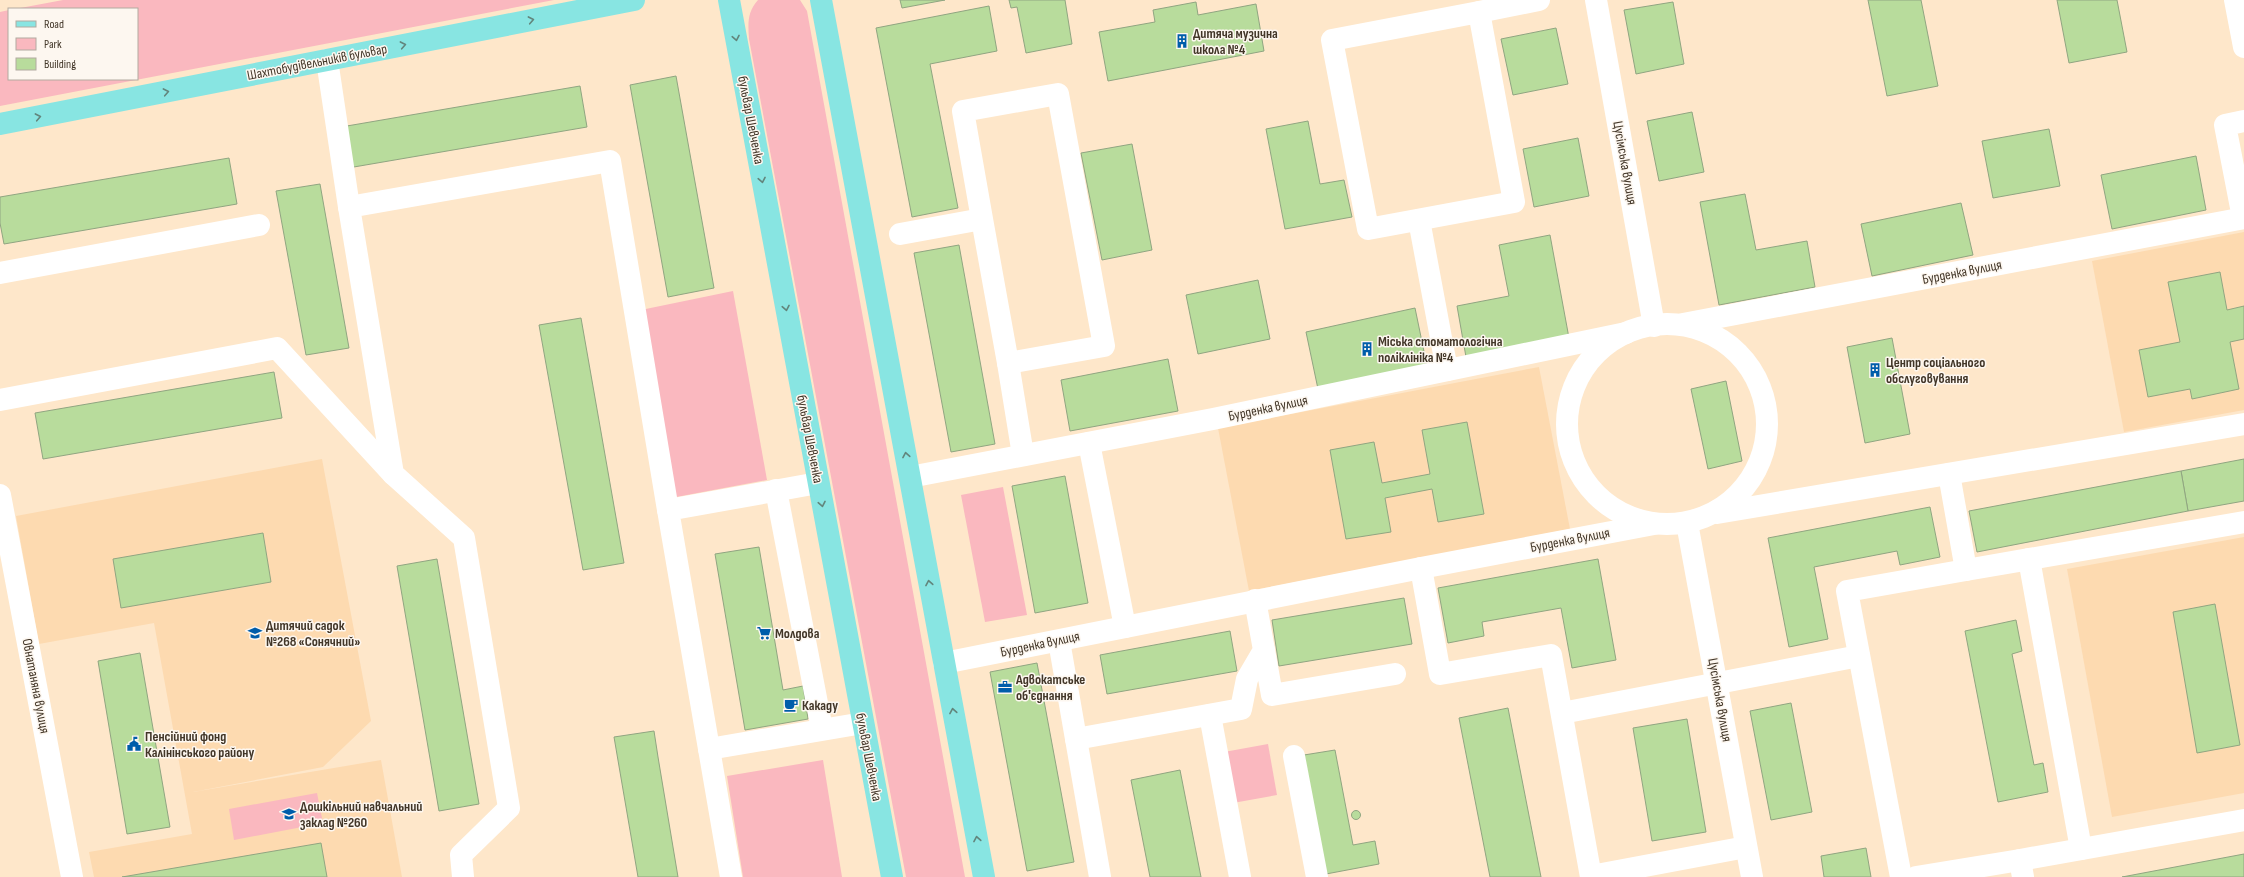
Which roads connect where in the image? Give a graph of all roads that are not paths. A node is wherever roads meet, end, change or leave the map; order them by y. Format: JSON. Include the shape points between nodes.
{"nodes":[{"id":1,"x":634,"y":0,"type":"edge"},
{"id":2,"x":729,"y":0,"type":"edge"},
{"id":3,"x":821,"y":0,"type":"edge"},
{"id":4,"x":1539,"y":0,"type":"edge"},
{"id":5,"x":1596,"y":0,"type":"edge"},
{"id":6,"x":2235,"y":0,"type":"edge"},
{"id":7,"x":1479,"y":12,"type":"junction"},
{"id":8,"x":2244,"y":47,"type":"edge"},
{"id":9,"x":327,"y":60,"type":"junction"},
{"id":10,"x":2244,"y":121,"type":"edge"},
{"id":11,"x":0,"y":124,"type":"edge"},
{"id":12,"x":349,"y":207,"type":"junction"},
{"id":13,"x":2244,"y":218,"type":"edge"},
{"id":14,"x":982,"y":219,"type":"junction"},
{"id":15,"x":1419,"y":220,"type":"junction"},
{"id":16,"x":259,"y":225,"type":"dead end"},
{"id":17,"x":900,"y":234,"type":"dead end"},
{"id":18,"x":0,"y":273,"type":"edge"},
{"id":19,"x":1680,"y":325,"type":"junction"},
{"id":20,"x":1654,"y":326,"type":"junction"},
{"id":21,"x":1626,"y":333,"type":"junction"},
{"id":22,"x":1008,"y":363,"type":"junction"},
{"id":23,"x":1447,"y":370,"type":"junction"},
{"id":24,"x":0,"y":400,"type":"edge"},
{"id":25,"x":2244,"y":424,"type":"edge"},
{"id":26,"x":1089,"y":443,"type":"junction"},
{"id":27,"x":1024,"y":456,"type":"junction"},
{"id":28,"x":393,"y":474,"type":"junction"},
{"id":29,"x":1949,"y":474,"type":"junction"},
{"id":30,"x":910,"y":476,"type":"junction"},
{"id":31,"x":818,"y":483,"type":"junction"},
{"id":32,"x":776,"y":490,"type":"junction"},
{"id":33,"x":0,"y":495,"type":"edge"},
{"id":34,"x":668,"y":510,"type":"junction"},
{"id":35,"x":1712,"y":514,"type":"junction"},
{"id":36,"x":2244,"y":522,"type":"edge"},
{"id":37,"x":1687,"y":523,"type":"junction"},
{"id":38,"x":1654,"y":524,"type":"junction"},
{"id":39,"x":2029,"y":559,"type":"junction"},
{"id":40,"x":1421,"y":568,"type":"junction"},
{"id":41,"x":1966,"y":570,"type":"junction"},
{"id":42,"x":1255,"y":600,"type":"junction"},
{"id":43,"x":1125,"y":627,"type":"junction"},
{"id":44,"x":1059,"y":640,"type":"junction"},
{"id":45,"x":1264,"y":650,"type":"junction"},
{"id":46,"x":1859,"y":656,"type":"junction"},
{"id":47,"x":944,"y":663,"type":"junction"},
{"id":48,"x":1395,"y":674,"type":"dead end"},
{"id":49,"x":1716,"y":681,"type":"junction"},
{"id":50,"x":1562,"y":712,"type":"junction"},
{"id":51,"x":1210,"y":715,"type":"junction"},
{"id":52,"x":863,"y":723,"type":"junction"},
{"id":53,"x":822,"y":729,"type":"junction"},
{"id":54,"x":1076,"y":739,"type":"junction"},
{"id":55,"x":709,"y":749,"type":"junction"},
{"id":56,"x":1294,"y":756,"type":"dead end"},
{"id":57,"x":2244,"y":820,"type":"edge"},
{"id":58,"x":1746,"y":847,"type":"junction"},
{"id":59,"x":2081,"y":849,"type":"junction"},
{"id":60,"x":2022,"y":869,"type":"edge"},
{"id":61,"x":72,"y":877,"type":"edge"},
{"id":62,"x":463,"y":877,"type":"edge"},
{"id":63,"x":731,"y":877,"type":"edge"},
{"id":64,"x":892,"y":877,"type":"edge"},
{"id":65,"x":984,"y":877,"type":"edge"},
{"id":66,"x":1100,"y":877,"type":"edge"},
{"id":67,"x":1240,"y":877,"type":"edge"},
{"id":68,"x":1317,"y":877,"type":"edge"},
{"id":69,"x":1591,"y":877,"type":"edge"},
{"id":70,"x":1752,"y":877,"type":"edge"},
{"id":71,"x":1901,"y":877,"type":"edge"},
{"id":72,"x":1916,"y":877,"type":"edge"}],
"edges":[{"from":9,"to":1,"type":"main road","name":"Шахтобудівельників бульвар","one_way":true},
{"from":2,"to":31,"type":"main road","name":"бульвар Шевченка","one_way":true},
{"from":30,"to":3,"type":"main road","one_way":true},
{"from":4,"to":7,"type":"street"},
{"from":5,"to":20,"type":"street","name":"Цусімська вулиця"},
{"from":6,"to":8,"type":"street"},
{"from":7,"to":15,"type":"street","via":[[1514,202]]},
{"from":7,"to":15,"type":"street","via":[[1332,40],[1368,229]]},
{"from":11,"to":9,"type":"main road","name":"Шахтобудівельників бульвар","one_way":true},
{"from":9,"to":12,"type":"street"},
{"from":10,"to":13,"type":"street","via":[[2225,125]]},
{"from":12,"to":28,"type":"street"},
{"from":12,"to":34,"type":"street","via":[[610,161]]},
{"from":13,"to":19,"type":"street","name":"Бурденка вулиця"},
{"from":14,"to":17,"type":"street"},
{"from":14,"to":22,"type":"street"},
{"from":14,"to":22,"type":"street","via":[[963,112],[1058,94],[1104,346]]},
{"from":15,"to":23,"type":"street"},
{"from":16,"to":18,"type":"street"},
{"from":19,"to":20,"type":"street"},
{"from":19,"to":35,"type":"street","via":[[1714,336],[1736,352],[1746,362],[1759,386],[1766,410],[1766,431],[1758,465],[1744,488],[1731,502]]},
{"from":20,"to":21,"type":"street"},
{"from":21,"to":23,"type":"street","name":"Бурденка вулиця"},
{"from":21,"to":38,"type":"street","via":[[1603,346],[1590,359],[1576,380],[1567,413],[1567,435],[1570,454],[1584,482],[1609,507],[1630,518]]},
{"from":22,"to":27,"type":"street"},
{"from":23,"to":26,"type":"street","name":"Бурденка вулиця"},
{"from":24,"to":28,"type":"street","via":[[277,348]]},
{"from":25,"to":29,"type":"street"},
{"from":26,"to":27,"type":"street","name":"Бурденка вулиця"},
{"from":26,"to":43,"type":"street"},
{"from":27,"to":30,"type":"street","name":"Бурденка вулиця"},
{"from":28,"to":62,"type":"street","via":[[464,538],[509,808],[461,855]]},
{"from":29,"to":35,"type":"street"},
{"from":29,"to":41,"type":"street"},
{"from":47,"to":30,"type":"main road","one_way":true},
{"from":31,"to":32,"type":"street"},
{"from":31,"to":52,"type":"main road","name":"бульвар Шевченка","one_way":true},
{"from":32,"to":34,"type":"street"},
{"from":32,"to":53,"type":"street"},
{"from":33,"to":61,"type":"street","name":"Овнатаняна вулиця"},
{"from":34,"to":55,"type":"street"},
{"from":35,"to":37,"type":"street"},
{"from":36,"to":39,"type":"street"},
{"from":37,"to":38,"type":"street"},
{"from":37,"to":49,"type":"street","name":"Цусімська вулиця"},
{"from":38,"to":40,"type":"street","name":"Бурденка вулиця"},
{"from":39,"to":41,"type":"street"},
{"from":39,"to":59,"type":"street"},
{"from":40,"to":42,"type":"street","name":"Бурденка вулиця"},
{"from":40,"to":50,"type":"street","via":[[1440,674],[1551,654]]},
{"from":41,"to":46,"type":"street","via":[[1847,590]]},
{"from":42,"to":43,"type":"street","name":"Бурденка вулиця"},
{"from":42,"to":45,"type":"street"},
{"from":43,"to":44,"type":"street","name":"Бурденка вулиця"},
{"from":44,"to":47,"type":"street","name":"Бурденка вулиця"},
{"from":44,"to":54,"type":"street"},
{"from":45,"to":48,"type":"street","via":[[1272,695]]},
{"from":45,"to":51,"type":"street","via":[[1247,679],[1241,709]]},
{"from":46,"to":49,"type":"street"},
{"from":46,"to":71,"type":"street"},
{"from":65,"to":47,"type":"main road","one_way":true},
{"from":49,"to":50,"type":"street"},
{"from":49,"to":58,"type":"street","name":"Цусімська вулиця"},
{"from":50,"to":69,"type":"street"},
{"from":51,"to":54,"type":"street"},
{"from":51,"to":67,"type":"street"},
{"from":52,"to":53,"type":"street"},
{"from":52,"to":64,"type":"main road","name":"бульвар Шевченка"},
{"from":53,"to":55,"type":"street"},
{"from":54,"to":66,"type":"street"},
{"from":55,"to":63,"type":"street"},
{"from":56,"to":68,"type":"street"},
{"from":57,"to":59,"type":"street"},
{"from":58,"to":69,"type":"street"},
{"from":58,"to":70,"type":"street","name":"Цусімська вулиця"},
{"from":59,"to":60,"type":"street"},
{"from":60,"to":72,"type":"street"}]}
